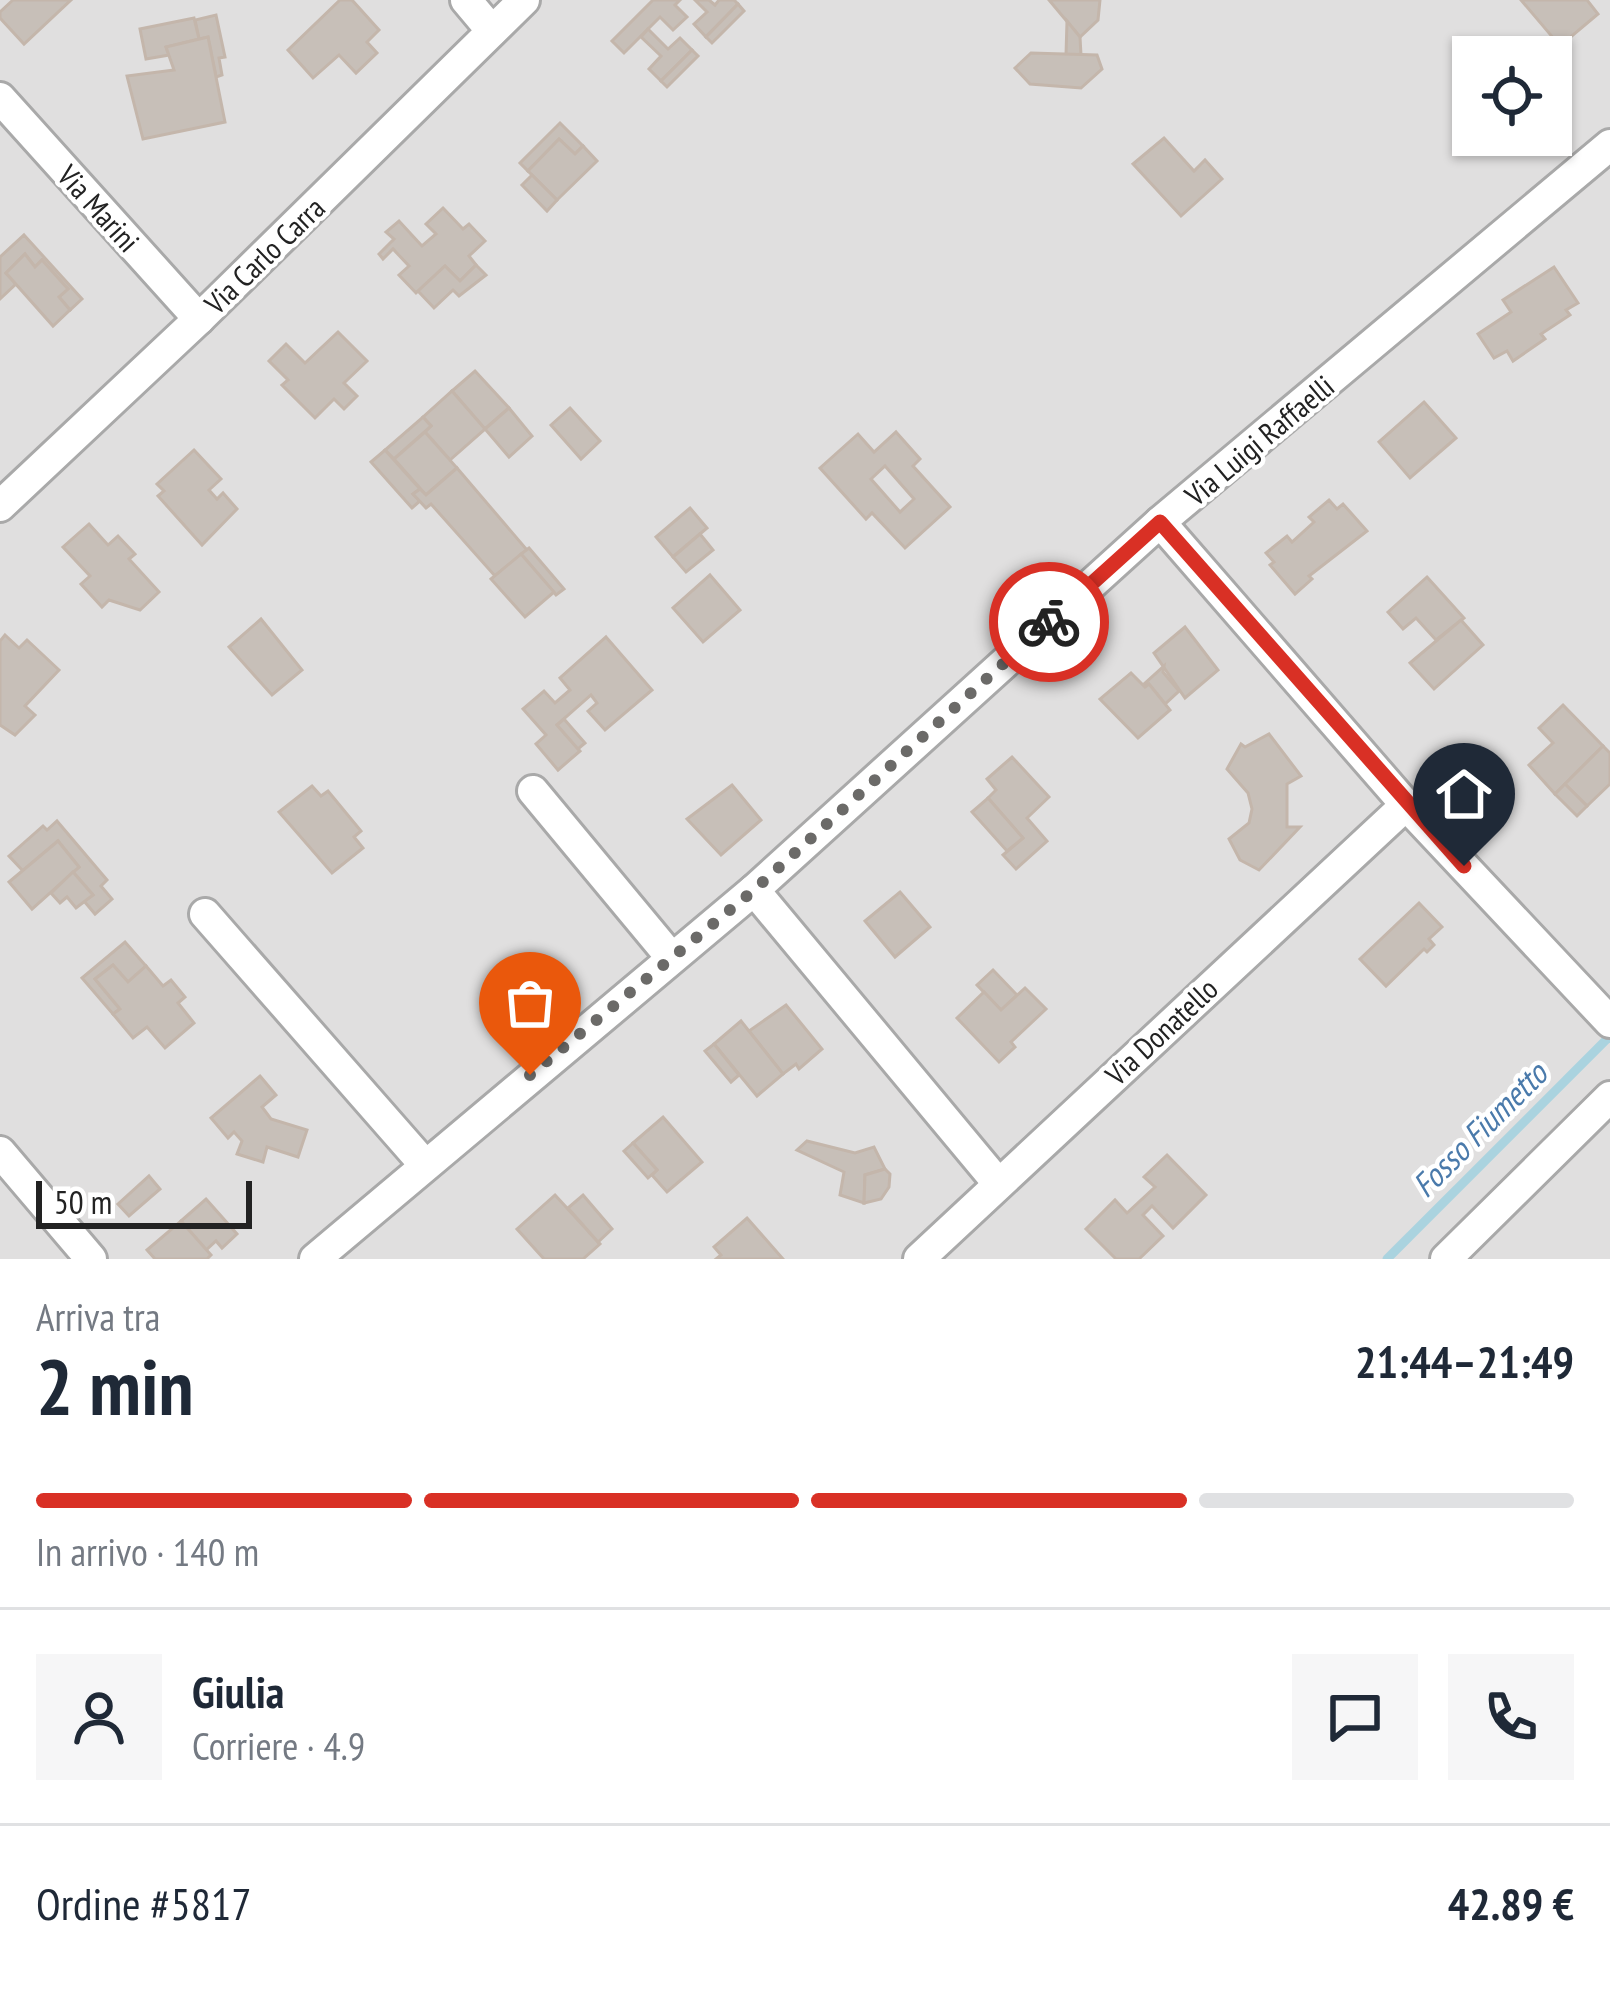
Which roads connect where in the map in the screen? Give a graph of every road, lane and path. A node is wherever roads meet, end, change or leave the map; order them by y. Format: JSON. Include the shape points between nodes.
{"nodes":[{"id":1,"x":466,"y":0,"type":"edge"},
{"id":2,"x":524,"y":0,"type":"edge"},
{"id":3,"x":492,"y":31,"type":"junction"},
{"id":4,"x":0,"y":98,"type":"edge"},
{"id":5,"x":1610,"y":145,"type":"edge"},
{"id":6,"x":199,"y":319,"type":"junction"},
{"id":7,"x":0,"y":506,"type":"edge"},
{"id":8,"x":1160,"y":522,"type":"junction"},
{"id":9,"x":533,"y":791,"type":"dead end"},
{"id":10,"x":1406,"y":805,"type":"junction"},
{"id":11,"x":754,"y":890,"type":"junction"},
{"id":12,"x":205,"y":914,"type":"dead end"},
{"id":13,"x":670,"y":956,"type":"junction"},
{"id":14,"x":1609,"y":1020,"type":"edge"},
{"id":15,"x":1610,"y":1097,"type":"edge"},
{"id":16,"x":0,"y":1152,"type":"edge"},
{"id":17,"x":425,"y":1165,"type":"junction"},
{"id":18,"x":998,"y":1182,"type":"junction"},
{"id":19,"x":92,"y":1259,"type":"edge"},
{"id":20,"x":315,"y":1259,"type":"edge"},
{"id":21,"x":919,"y":1259,"type":"edge"},
{"id":22,"x":1446,"y":1259,"type":"edge"}],
"edges":[{"from":1,"to":3,"type":"street"},
{"from":2,"to":3,"type":"street","name":"Via Carlo Carra"},
{"from":3,"to":6,"type":"street","name":"Via Carlo Carra"},
{"from":4,"to":6,"type":"street","name":"Via Marini"},
{"from":5,"to":8,"type":"street","name":"Via Luigi Raffaelli"},
{"from":6,"to":7,"type":"street","name":"Via Carlo Carra"},
{"from":8,"to":10,"type":"street"},
{"from":8,"to":11,"type":"street","name":"Via Luigi Raffaelli"},
{"from":9,"to":13,"type":"street"},
{"from":10,"to":14,"type":"street"},
{"from":10,"to":18,"type":"street","name":"Via Donatello"},
{"from":11,"to":13,"type":"street","name":"Via Luigi Raffaelli"},
{"from":11,"to":18,"type":"street"},
{"from":12,"to":17,"type":"street"},
{"from":13,"to":17,"type":"street","name":"Via Luigi Raffaelli"},
{"from":15,"to":22,"type":"street"},
{"from":16,"to":19,"type":"street"},
{"from":17,"to":20,"type":"street","name":"Via Luigi Raffaelli"},
{"from":18,"to":21,"type":"street","name":"Via Donatello"}]}
